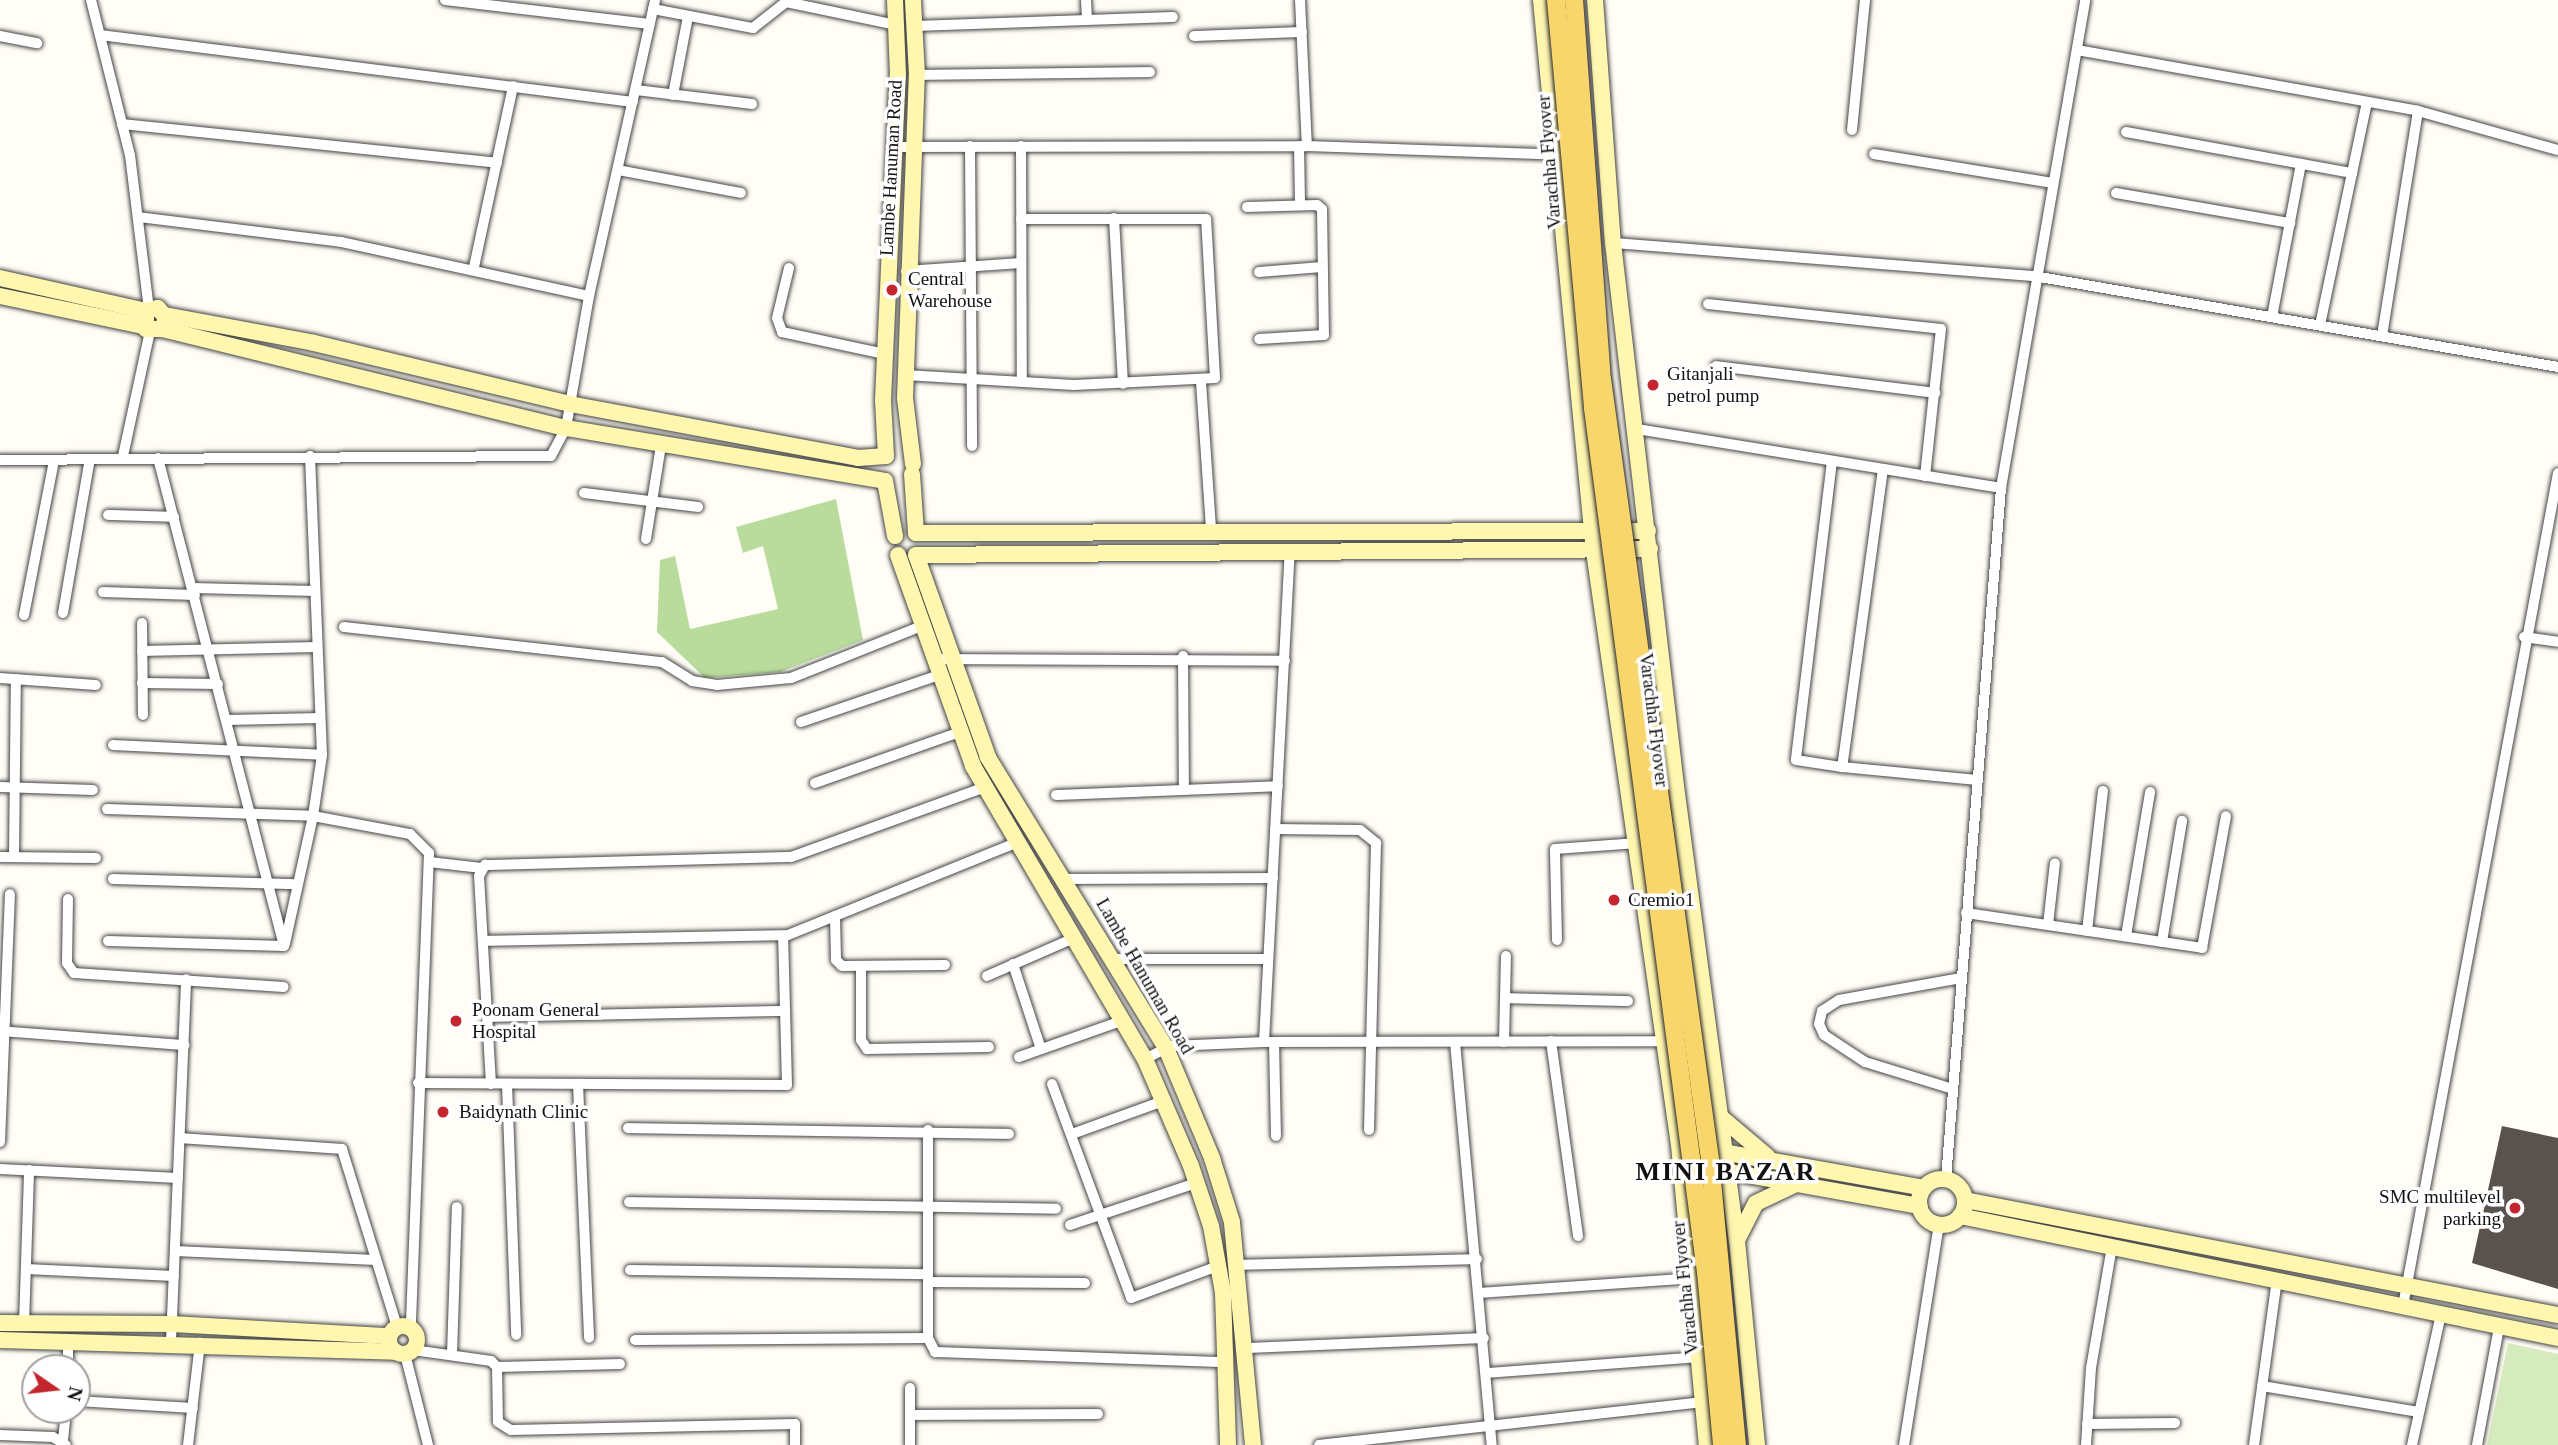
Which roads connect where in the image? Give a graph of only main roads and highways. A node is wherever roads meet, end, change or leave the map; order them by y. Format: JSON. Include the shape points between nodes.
{"nodes":[{"id":1,"x":1556,"y":0,"type":"edge"},
{"id":2,"x":1574,"y":0,"type":"edge"},
{"id":3,"x":1722,"y":1445,"type":"edge"},
{"id":4,"x":1737,"y":1445,"type":"edge"}],
"edges":[{"from":1,"to":3,"type":"main road","name":"Varachha Flyover","bridge":true,"via":[[1593,408],[1706,1272]]},
{"from":2,"to":4,"type":"main road","name":"Varachha Flyover","bridge":true,"via":[[1601,372],[1710,1160]]}]}
